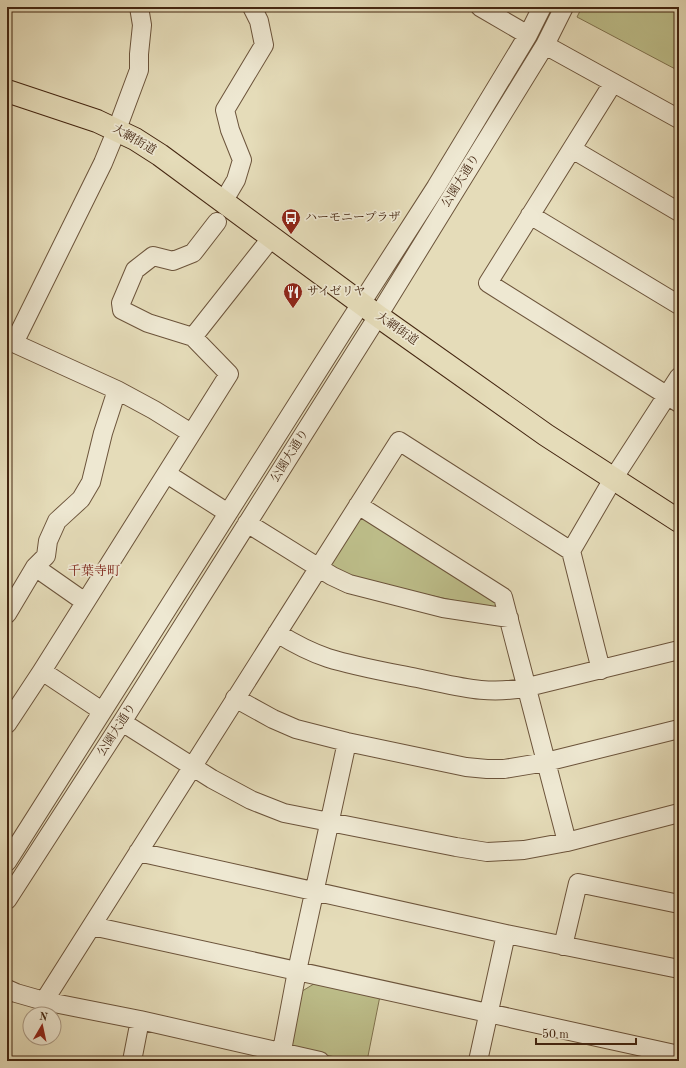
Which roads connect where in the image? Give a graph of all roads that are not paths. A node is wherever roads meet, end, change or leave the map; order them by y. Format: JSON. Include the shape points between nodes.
{"nodes":[{"id":1,"x":139,"y":7,"type":"edge"},
{"id":2,"x":252,"y":7,"type":"edge"},
{"id":3,"x":480,"y":7,"type":"edge"},
{"id":4,"x":542,"y":7,"type":"edge"},
{"id":5,"x":564,"y":7,"type":"edge"},
{"id":6,"x":528,"y":35,"type":"junction"},
{"id":7,"x":545,"y":45,"type":"junction"},
{"id":8,"x":613,"y":83,"type":"junction"},
{"id":9,"x":7,"y":91,"type":"edge"},
{"id":10,"x":679,"y":119,"type":"edge"},
{"id":11,"x":117,"y":129,"type":"junction"},
{"id":12,"x":572,"y":149,"type":"junction"},
{"id":13,"x":220,"y":212,"type":"junction"},
{"id":14,"x":679,"y":212,"type":"edge"},
{"id":15,"x":530,"y":216,"type":"junction"},
{"id":16,"x":272,"y":237,"type":"junction"},
{"id":17,"x":361,"y":303,"type":"junction"},
{"id":18,"x":679,"y":305,"type":"edge"},
{"id":19,"x":378,"y":316,"type":"junction"},
{"id":20,"x":193,"y":337,"type":"junction"},
{"id":21,"x":10,"y":342,"type":"edge"},
{"id":22,"x":679,"y":377,"type":"edge"},
{"id":23,"x":117,"y":390,"type":"junction"},
{"id":24,"x":673,"y":399,"type":"edge"},
{"id":25,"x":191,"y":433,"type":"junction"},
{"id":26,"x":167,"y":474,"type":"junction"},
{"id":27,"x":613,"y":479,"type":"junction"},
{"id":28,"x":358,"y":505,"type":"junction"},
{"id":29,"x":228,"y":513,"type":"junction"},
{"id":30,"x":679,"y":520,"type":"edge"},
{"id":31,"x":247,"y":523,"type":"junction"},
{"id":32,"x":571,"y":551,"type":"junction"},
{"id":33,"x":35,"y":567,"type":"junction"},
{"id":34,"x":318,"y":567,"type":"junction"},
{"id":35,"x":85,"y":602,"type":"junction"},
{"id":36,"x":7,"y":614,"type":"edge"},
{"id":37,"x":509,"y":618,"type":"junction"},
{"id":38,"x":276,"y":633,"type":"junction"},
{"id":39,"x":679,"y":650,"type":"edge"},
{"id":40,"x":601,"y":670,"type":"junction"},
{"id":41,"x":42,"y":671,"type":"junction"},
{"id":42,"x":528,"y":688,"type":"junction"},
{"id":43,"x":235,"y":698,"type":"junction"},
{"id":44,"x":102,"y":711,"type":"junction"},
{"id":45,"x":122,"y":722,"type":"junction"},
{"id":46,"x":7,"y":724,"type":"edge"},
{"id":47,"x":679,"y":729,"type":"edge"},
{"id":48,"x":348,"y":742,"type":"junction"},
{"id":49,"x":546,"y":762,"type":"junction"},
{"id":50,"x":192,"y":767,"type":"junction"},
{"id":51,"x":679,"y":813,"type":"edge"},
{"id":52,"x":330,"y":822,"type":"junction"},
{"id":53,"x":567,"y":842,"type":"junction"},
{"id":54,"x":138,"y":852,"type":"junction"},
{"id":55,"x":7,"y":862,"type":"edge"},
{"id":56,"x":314,"y":892,"type":"junction"},
{"id":57,"x":7,"y":900,"type":"edge"},
{"id":58,"x":679,"y":904,"type":"edge"},
{"id":59,"x":92,"y":926,"type":"junction"},
{"id":60,"x":506,"y":934,"type":"junction"},
{"id":61,"x":563,"y":946,"type":"junction"},
{"id":62,"x":679,"y":969,"type":"edge"},
{"id":63,"x":297,"y":971,"type":"junction"},
{"id":64,"x":7,"y":989,"type":"edge"},
{"id":65,"x":44,"y":1001,"type":"junction"},
{"id":66,"x":488,"y":1013,"type":"junction"},
{"id":67,"x":140,"y":1020,"type":"junction"},
{"id":68,"x":679,"y":1056,"type":"edge"},
{"id":69,"x":281,"y":1057,"type":"edge"},
{"id":70,"x":132,"y":1061,"type":"edge"},
{"id":71,"x":320,"y":1061,"type":"edge"},
{"id":72,"x":478,"y":1061,"type":"edge"}],
"edges":[{"from":1,"to":11,"type":"street","via":[[142,25],[139,70]]},
{"from":2,"to":13,"type":"street","via":[[259,21],[264,45],[225,110],[242,160],[236,180]]},
{"from":3,"to":6,"type":"street"},
{"from":4,"to":6,"type":"street","name":"公園大通り"},
{"from":5,"to":7,"type":"street","name":"公園大通り"},
{"from":6,"to":17,"type":"street","name":"公園大通り","via":[[436,187]]},
{"from":7,"to":8,"type":"street"},
{"from":7,"to":19,"type":"street","name":"公園大通り"},
{"from":8,"to":10,"type":"street"},
{"from":8,"to":12,"type":"street"},
{"from":9,"to":11,"type":"main road","name":"大網街道"},
{"from":11,"to":13,"type":"main road","name":"大網街道","via":[[160,155]]},
{"from":11,"to":21,"type":"street"},
{"from":12,"to":14,"type":"street"},
{"from":12,"to":15,"type":"street"},
{"from":13,"to":16,"type":"main road","name":"大網街道"},
{"from":13,"to":20,"type":"street","via":[[193,253],[173,261],[153,256],[135,270],[121,303],[122,310],[148,323]]},
{"from":15,"to":18,"type":"street"},
{"from":15,"to":24,"type":"street","via":[[488,283]]},
{"from":16,"to":17,"type":"main road","name":"大網街道"},
{"from":16,"to":20,"type":"street"},
{"from":17,"to":19,"type":"main road","name":"大網街道"},
{"from":17,"to":29,"type":"street","name":"公園大通り"},
{"from":19,"to":27,"type":"main road","name":"大網街道","via":[[546,435]]},
{"from":19,"to":31,"type":"street","name":"公園大通り"},
{"from":20,"to":25,"type":"street","via":[[229,374]]},
{"from":21,"to":23,"type":"street"},
{"from":22,"to":24,"type":"street"},
{"from":23,"to":25,"type":"street"},
{"from":23,"to":33,"type":"street","via":[[91,482],[81,499],[57,521],[48,541],[46,556]]},
{"from":24,"to":27,"type":"street"},
{"from":25,"to":26,"type":"street"},
{"from":26,"to":29,"type":"street"},
{"from":26,"to":35,"type":"street"},
{"from":27,"to":30,"type":"main road","name":"大網街道"},
{"from":27,"to":32,"type":"street"},
{"from":28,"to":32,"type":"street","via":[[399,441]]},
{"from":28,"to":34,"type":"street"},
{"from":28,"to":37,"type":"street","via":[[503,597]]},
{"from":29,"to":44,"type":"street","name":"公園大通り"},
{"from":31,"to":34,"type":"street"},
{"from":31,"to":45,"type":"street","name":"公園大通り"},
{"from":32,"to":40,"type":"street"},
{"from":33,"to":35,"type":"street"},
{"from":33,"to":36,"type":"street"},
{"from":34,"to":37,"type":"street","via":[[349,584],[370,590],[444,608]]},
{"from":34,"to":38,"type":"street"},
{"from":35,"to":41,"type":"street"},
{"from":37,"to":42,"type":"street"},
{"from":38,"to":42,"type":"street","via":[[328,658],[371,669],[493,692]]},
{"from":38,"to":43,"type":"street"},
{"from":39,"to":40,"type":"street"},
{"from":40,"to":42,"type":"street"},
{"from":41,"to":44,"type":"street"},
{"from":41,"to":46,"type":"street"},
{"from":42,"to":49,"type":"street"},
{"from":43,"to":48,"type":"street","via":[[296,729]]},
{"from":43,"to":50,"type":"street"},
{"from":44,"to":55,"type":"street","name":"公園大通り"},
{"from":45,"to":50,"type":"street"},
{"from":45,"to":57,"type":"street","name":"公園大通り"},
{"from":47,"to":49,"type":"street"},
{"from":48,"to":49,"type":"street","via":[[466,767],[504,769]]},
{"from":48,"to":52,"type":"street"},
{"from":49,"to":53,"type":"street"},
{"from":50,"to":52,"type":"street","via":[[251,800],[284,813]]},
{"from":50,"to":54,"type":"street"},
{"from":51,"to":53,"type":"street"},
{"from":52,"to":53,"type":"street","via":[[487,852],[524,850]]},
{"from":52,"to":56,"type":"street"},
{"from":54,"to":56,"type":"street"},
{"from":54,"to":59,"type":"street"},
{"from":56,"to":60,"type":"street"},
{"from":56,"to":63,"type":"street"},
{"from":58,"to":61,"type":"street","via":[[578,883]]},
{"from":59,"to":63,"type":"street"},
{"from":59,"to":65,"type":"street"},
{"from":60,"to":61,"type":"street"},
{"from":60,"to":66,"type":"street"},
{"from":61,"to":62,"type":"street"},
{"from":63,"to":66,"type":"street"},
{"from":63,"to":69,"type":"street"},
{"from":64,"to":65,"type":"street"},
{"from":65,"to":67,"type":"street"},
{"from":66,"to":68,"type":"street"},
{"from":66,"to":72,"type":"street"},
{"from":67,"to":69,"type":"street"},
{"from":67,"to":70,"type":"street"},
{"from":69,"to":71,"type":"street"}]}
